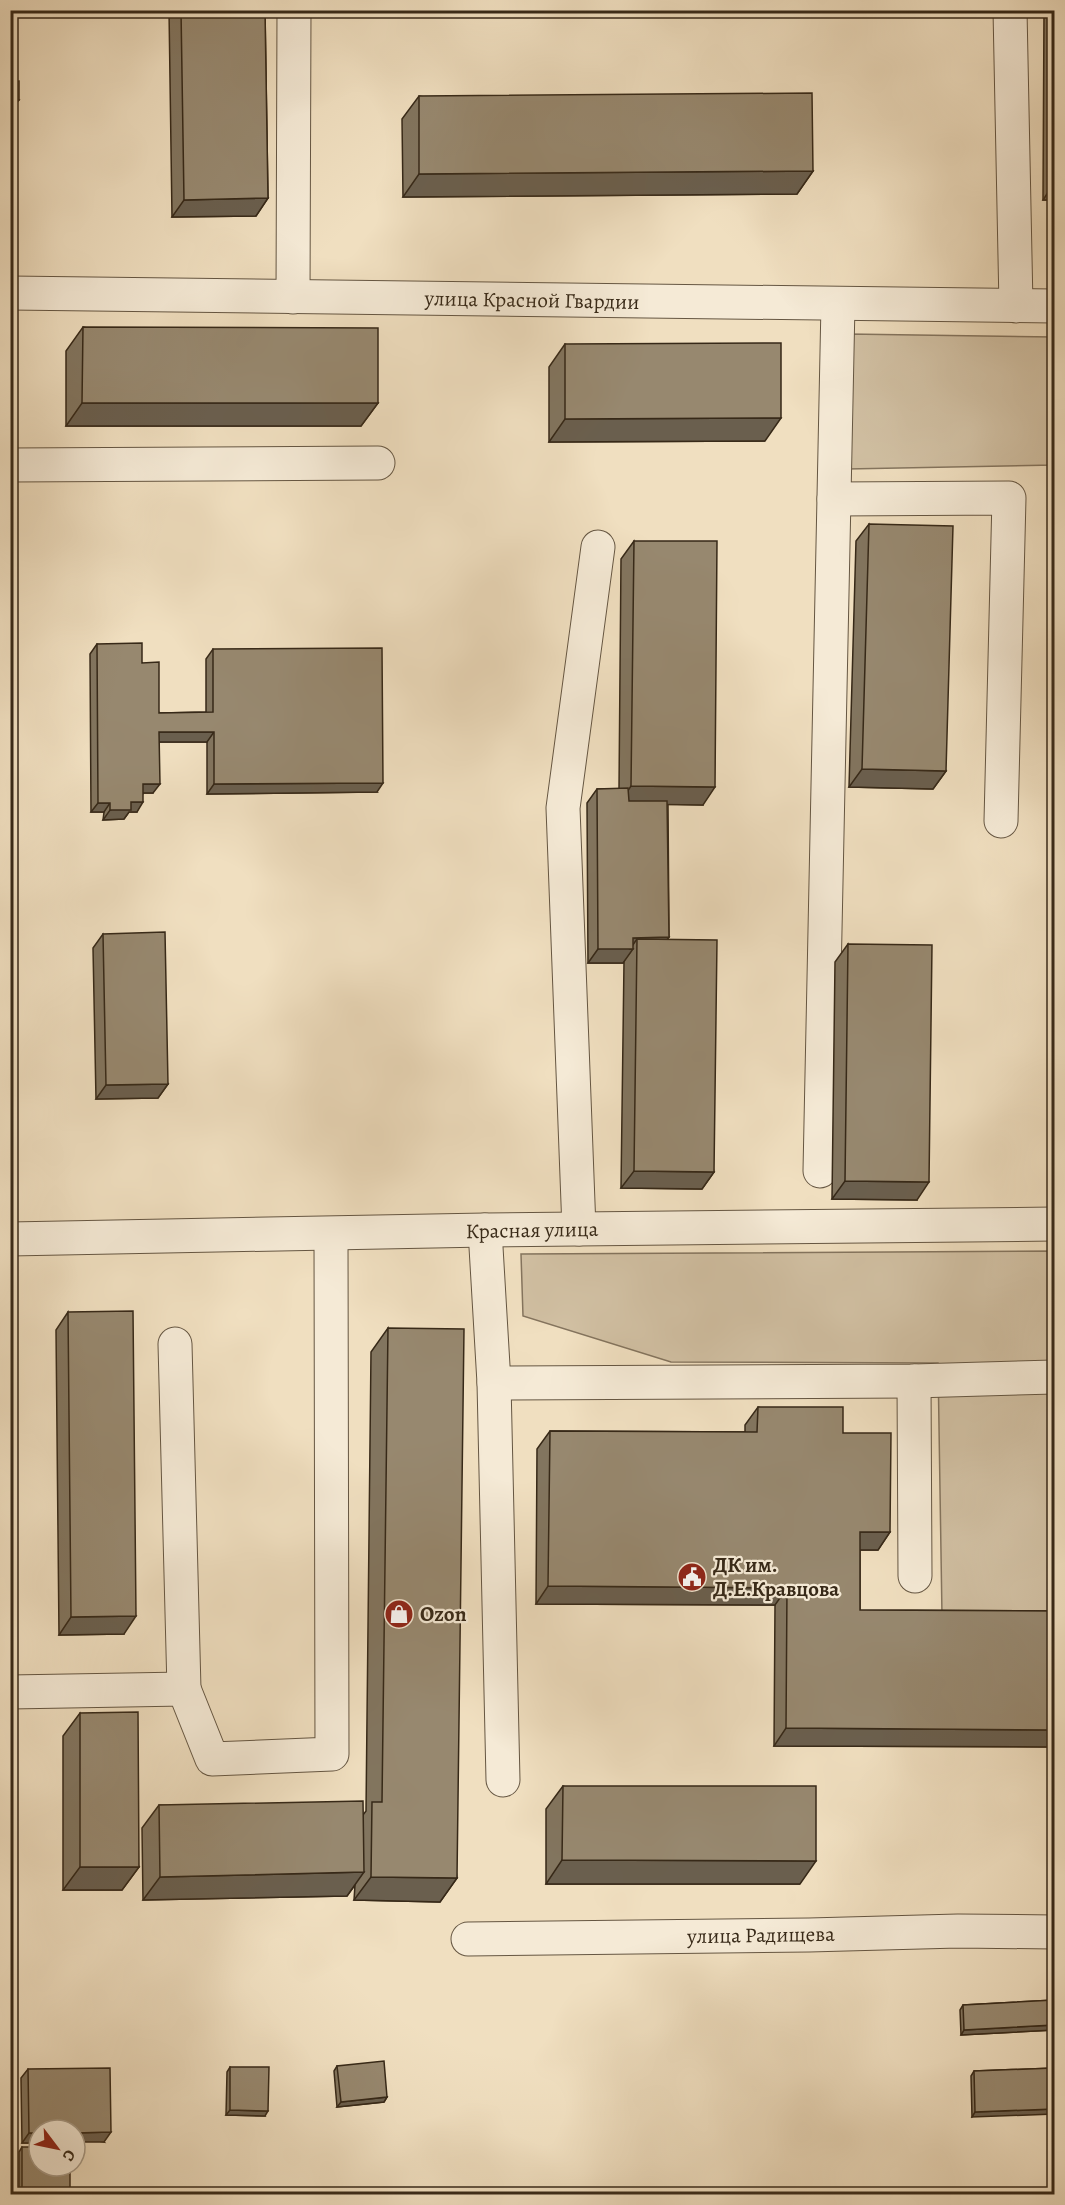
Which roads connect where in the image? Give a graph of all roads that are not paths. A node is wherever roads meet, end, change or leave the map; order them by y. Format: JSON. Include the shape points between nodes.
{"nodes":[{"id":1,"x":294,"y":10,"type":"edge"},
{"id":2,"x":1010,"y":10,"type":"edge"},
{"id":3,"x":10,"y":293,"type":"edge"},
{"id":4,"x":293,"y":297,"type":"junction"},
{"id":5,"x":838,"y":304,"type":"junction"},
{"id":6,"x":1016,"y":306,"type":"junction"},
{"id":7,"x":1054,"y":306,"type":"edge"},
{"id":8,"x":378,"y":463,"type":"dead end"},
{"id":9,"x":10,"y":465,"type":"edge"},
{"id":10,"x":834,"y":499,"type":"junction"},
{"id":11,"x":598,"y":547,"type":"dead end"},
{"id":12,"x":1001,"y":821,"type":"dead end"},
{"id":13,"x":820,"y":1171,"type":"dead end"},
{"id":14,"x":1054,"y":1224,"type":"edge"},
{"id":15,"x":579,"y":1229,"type":"junction"},
{"id":16,"x":485,"y":1230,"type":"junction"},
{"id":17,"x":331,"y":1234,"type":"junction"},
{"id":18,"x":10,"y":1239,"type":"edge"},
{"id":19,"x":175,"y":1344,"type":"dead end"},
{"id":20,"x":1054,"y":1377,"type":"edge"},
{"id":21,"x":914,"y":1381,"type":"junction"},
{"id":22,"x":494,"y":1383,"type":"junction"},
{"id":23,"x":915,"y":1576,"type":"dead end"},
{"id":24,"x":184,"y":1689,"type":"junction"},
{"id":25,"x":10,"y":1692,"type":"edge"},
{"id":26,"x":503,"y":1780,"type":"dead end"},
{"id":27,"x":1054,"y":1932,"type":"edge"},
{"id":28,"x":468,"y":1939,"type":"dead end"}],
"edges":[{"from":1,"to":4,"type":"street"},
{"from":2,"to":6,"type":"street"},
{"from":3,"to":4,"type":"street","name":"улица Красной Гвардии"},
{"from":4,"to":5,"type":"street","name":"улица Красной Гвардии"},
{"from":5,"to":6,"type":"street","name":"улица Красной Гвардии"},
{"from":5,"to":10,"type":"street"},
{"from":6,"to":7,"type":"street","name":"улица Красной Гвардии"},
{"from":8,"to":9,"type":"street"},
{"from":10,"to":12,"type":"street","via":[[1010,498]]},
{"from":10,"to":13,"type":"street"},
{"from":11,"to":15,"type":"street","via":[[564,808]]},
{"from":14,"to":15,"type":"street","name":"Красная улица"},
{"from":15,"to":16,"type":"street","name":"Красная улица"},
{"from":16,"to":17,"type":"street","name":"Красная улица"},
{"from":16,"to":22,"type":"street"},
{"from":17,"to":18,"type":"street","name":"Красная улица"},
{"from":17,"to":24,"type":"street","via":[[332,1754],[212,1759]]},
{"from":19,"to":24,"type":"street"},
{"from":20,"to":21,"type":"street"},
{"from":21,"to":22,"type":"street"},
{"from":21,"to":23,"type":"street"},
{"from":22,"to":26,"type":"street"},
{"from":24,"to":25,"type":"street"},
{"from":27,"to":28,"type":"street","name":"улица Радищева"}]}
